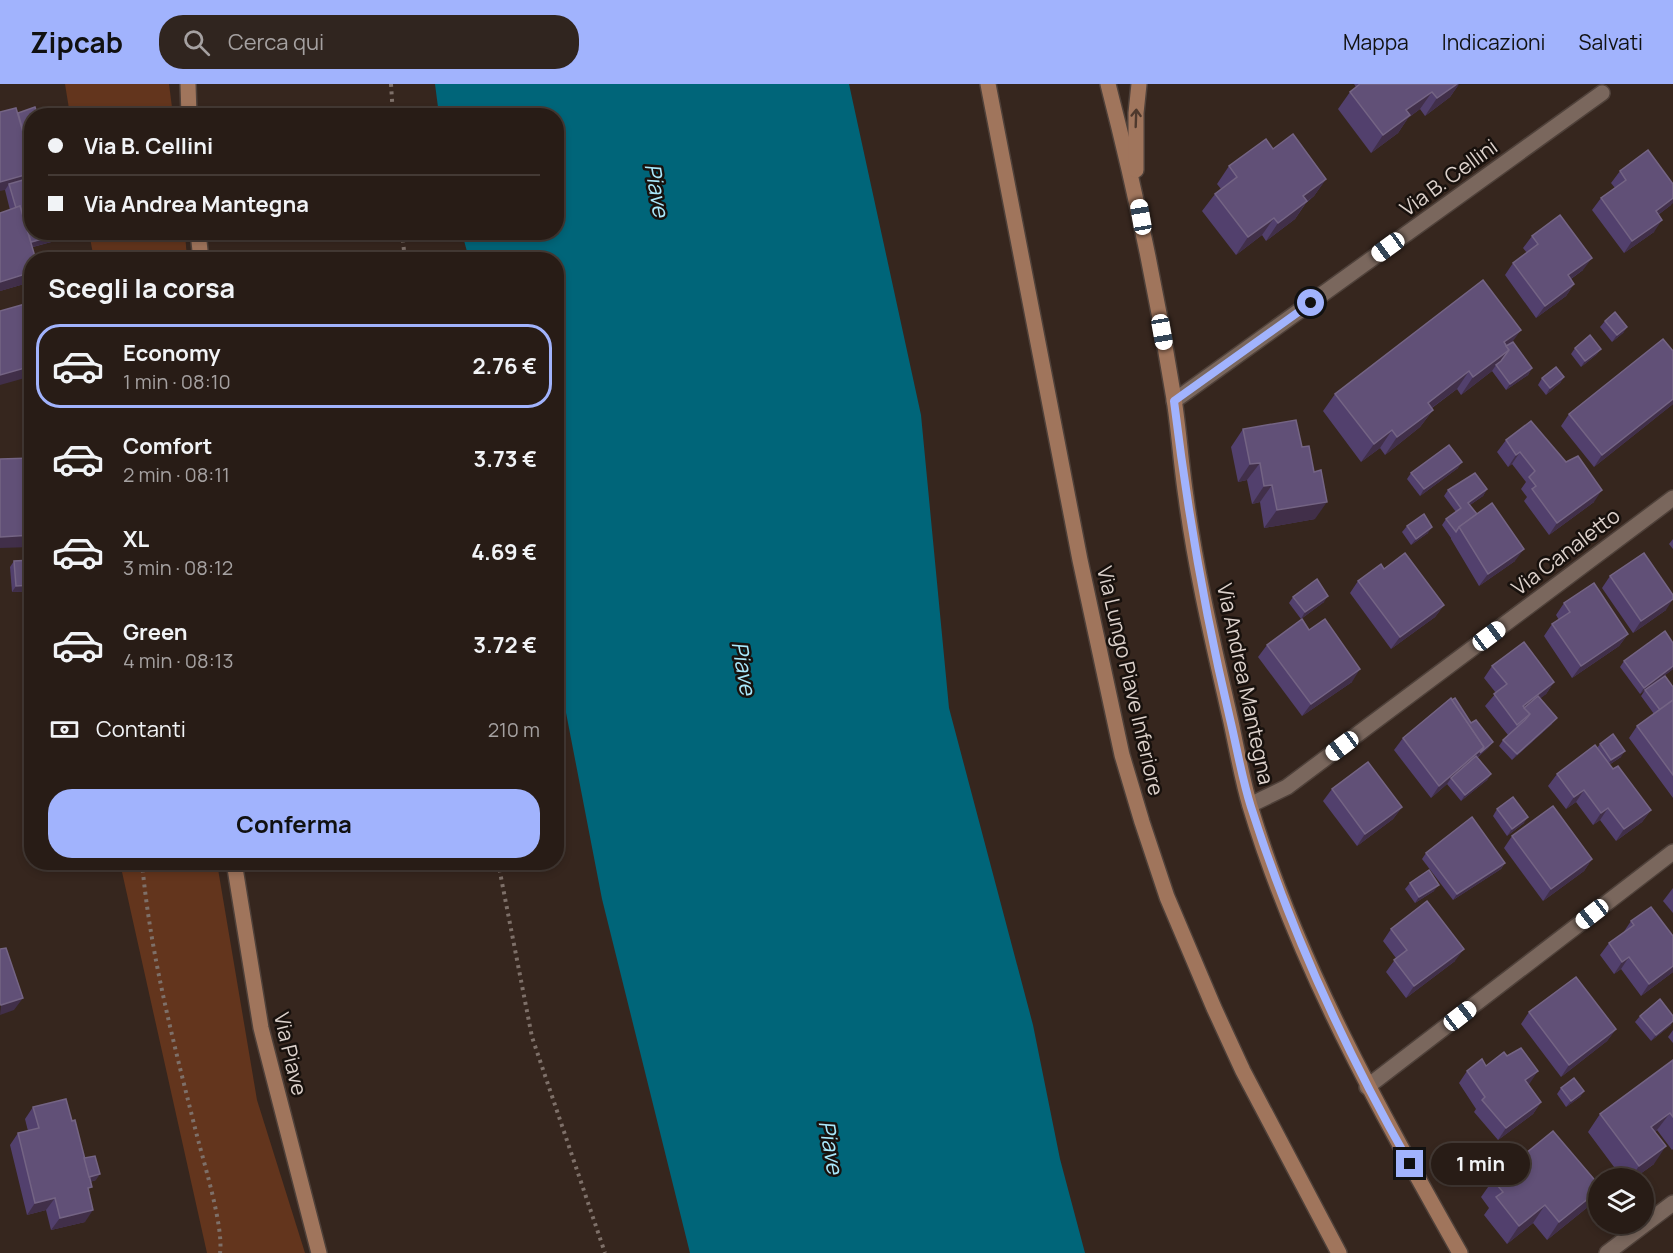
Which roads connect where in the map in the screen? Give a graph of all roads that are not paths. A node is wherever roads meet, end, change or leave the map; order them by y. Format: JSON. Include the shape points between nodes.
{"nodes":[{"id":1,"x":188,"y":84,"type":"edge"},
{"id":2,"x":988,"y":84,"type":"edge"},
{"id":3,"x":1108,"y":84,"type":"edge"},
{"id":4,"x":1139,"y":84,"type":"edge"},
{"id":5,"x":1602,"y":93,"type":"dead end"},
{"id":6,"x":189,"y":108,"type":"edge"},
{"id":7,"x":1136,"y":194,"type":"junction"},
{"id":8,"x":1174,"y":401,"type":"junction"},
{"id":9,"x":1673,"y":498,"type":"edge"},
{"id":10,"x":1250,"y":805,"type":"junction"},
{"id":11,"x":1673,"y":852,"type":"edge"},
{"id":12,"x":235,"y":870,"type":"edge"},
{"id":13,"x":1367,"y":1087,"type":"junction"},
{"id":14,"x":1673,"y":1203,"type":"edge"},
{"id":15,"x":319,"y":1253,"type":"edge"},
{"id":16,"x":1339,"y":1253,"type":"edge"},
{"id":17,"x":1460,"y":1253,"type":"edge"},
{"id":18,"x":1607,"y":1253,"type":"edge"}],
"edges":[{"from":1,"to":6,"type":"main road"},
{"from":2,"to":16,"type":"main road","name":"Via Lungo Piave Inferiore","via":[[1082,572],[1122,755],[1142,822],[1167,897],[1233,1050]]},
{"from":3,"to":7,"type":"main road","name":"Via Andrea Mantegna"},
{"from":7,"to":4,"type":"main road","one_way":true},
{"from":5,"to":8,"type":"street","name":"Via B. Cellini"},
{"from":7,"to":8,"type":"main road","name":"Via Andrea Mantegna"},
{"from":8,"to":10,"type":"main road","name":"Via Andrea Mantegna","via":[[1202,591]]},
{"from":9,"to":10,"type":"street","name":"Via Canaletto","via":[[1287,787]]},
{"from":10,"to":13,"type":"main road","name":"Via Andrea Mantegna","via":[[1294,929]]},
{"from":11,"to":13,"type":"street"},
{"from":12,"to":15,"type":"main road","name":"Via Piave","via":[[261,1028]]},
{"from":13,"to":17,"type":"main road","name":"Via Andrea Mantegna"},
{"from":14,"to":18,"type":"street"}]}
